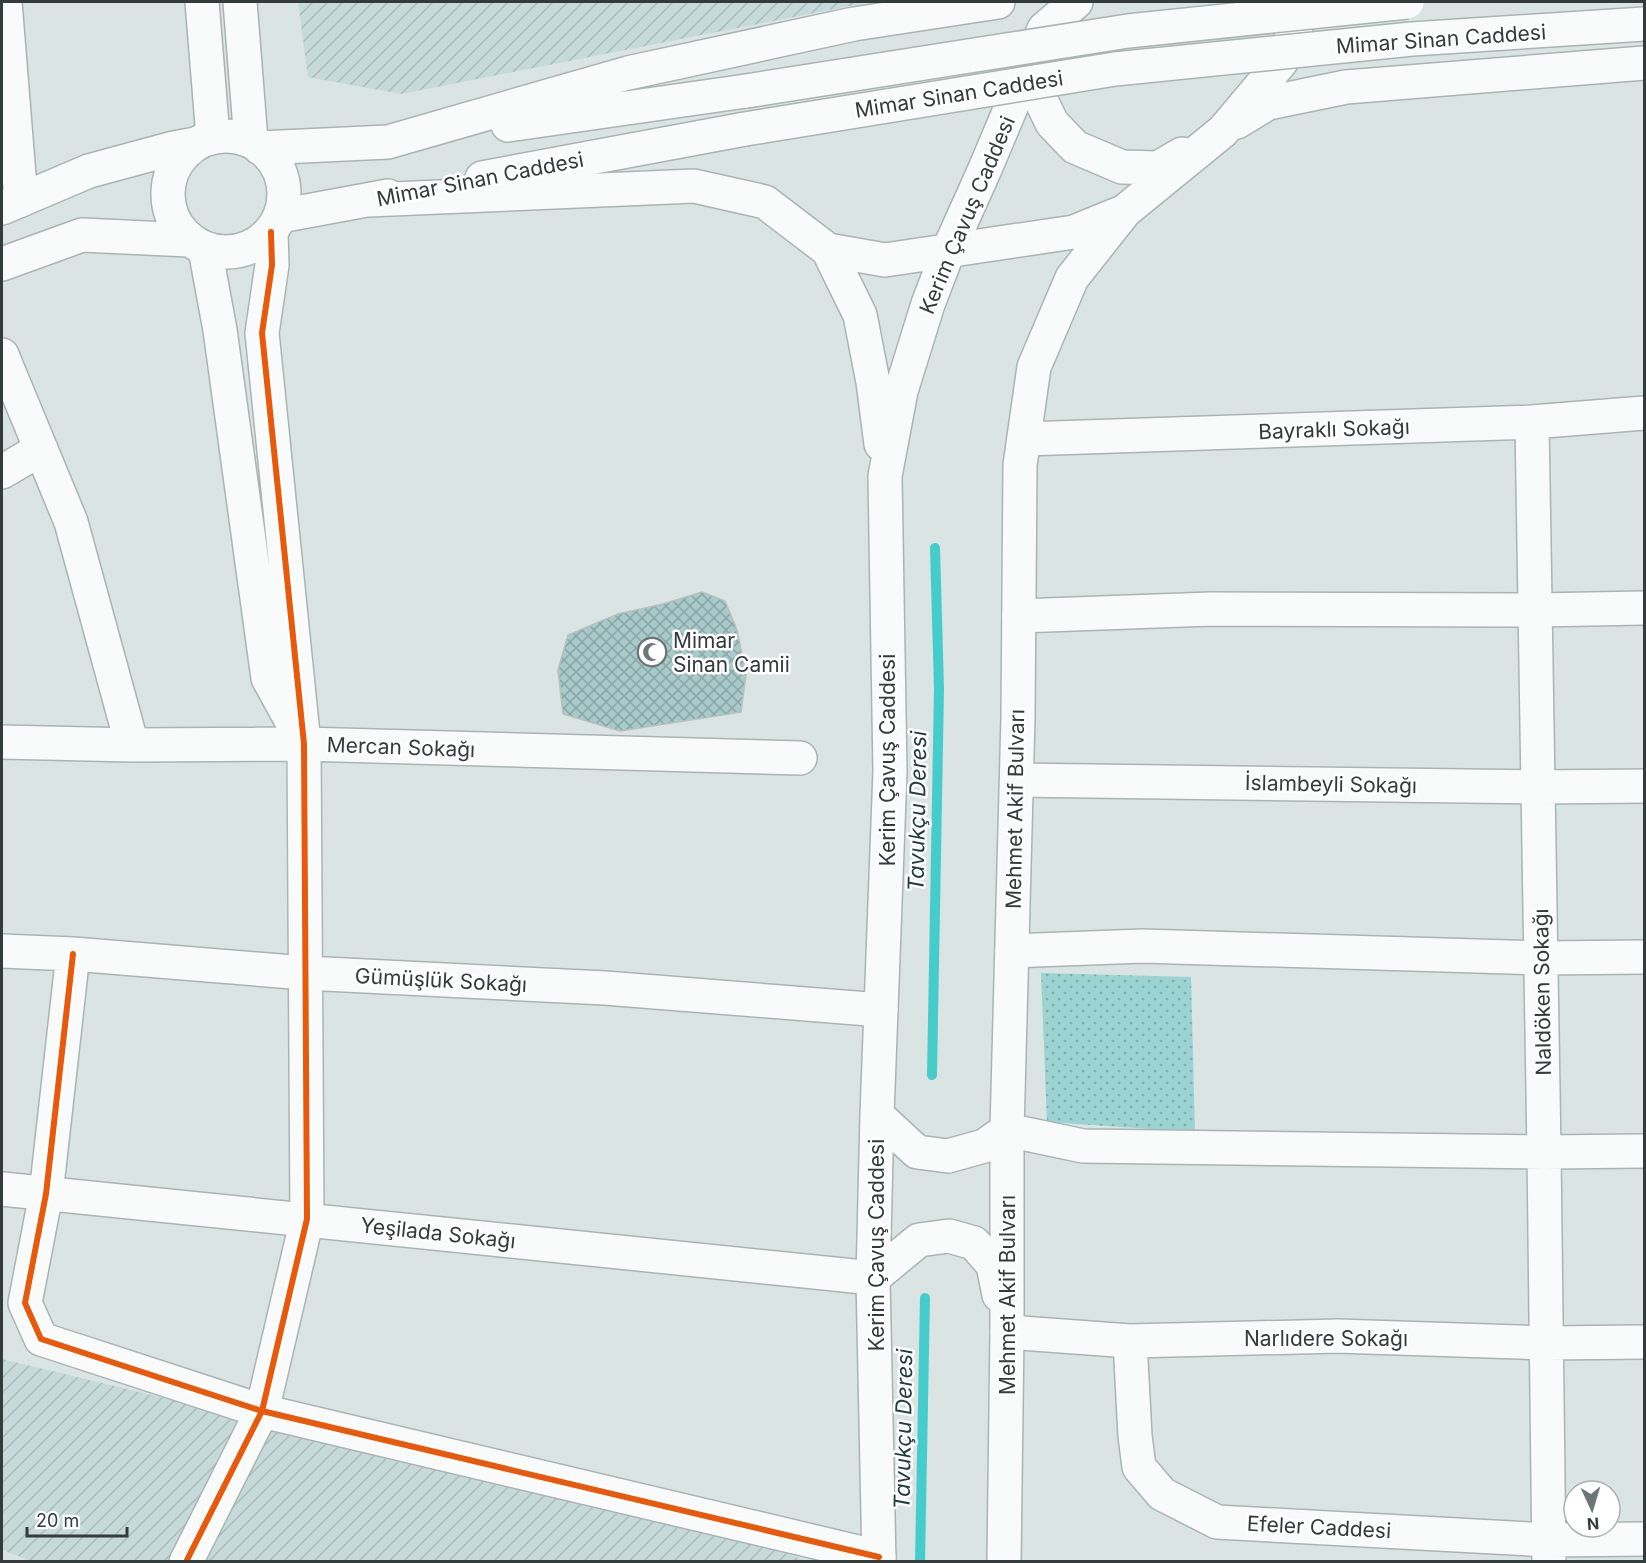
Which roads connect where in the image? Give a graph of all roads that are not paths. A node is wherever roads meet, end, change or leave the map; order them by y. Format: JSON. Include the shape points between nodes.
{"nodes":[{"id":1,"x":5,"y":2,"type":"edge"},
{"id":2,"x":202,"y":2,"type":"edge"},
{"id":3,"x":240,"y":2,"type":"edge"},
{"id":4,"x":998,"y":2,"type":"edge"},
{"id":5,"x":1076,"y":2,"type":"edge"},
{"id":6,"x":1306,"y":2,"type":"edge"},
{"id":7,"x":1407,"y":2,"type":"edge"},
{"id":8,"x":1644,"y":24,"type":"edge"},
{"id":9,"x":1035,"y":52,"type":"junction"},
{"id":10,"x":1644,"y":63,"type":"edge"},
{"id":11,"x":1223,"y":131,"type":"junction"},
{"id":12,"x":204,"y":141,"type":"junction"},
{"id":13,"x":388,"y":142,"type":"junction"},
{"id":14,"x":255,"y":145,"type":"junction"},
{"id":15,"x":368,"y":200,"type":"junction"},
{"id":16,"x":11,"y":204,"type":"edge"},
{"id":17,"x":1125,"y":211,"type":"junction"},
{"id":18,"x":275,"y":224,"type":"junction"},
{"id":19,"x":197,"y":244,"type":"junction"},
{"id":20,"x":949,"y":249,"type":"junction"},
{"id":21,"x":828,"y":250,"type":"junction"},
{"id":22,"x":2,"y":264,"type":"edge"},
{"id":23,"x":2,"y":355,"type":"edge"},
{"id":24,"x":1644,"y":413,"type":"edge"},
{"id":25,"x":1532,"y":422,"type":"junction"},
{"id":26,"x":1024,"y":439,"type":"junction"},
{"id":27,"x":41,"y":449,"type":"junction"},
{"id":28,"x":2,"y":472,"type":"edge"},
{"id":29,"x":885,"y":476,"type":"junction"},
{"id":30,"x":1644,"y":608,"type":"edge"},
{"id":31,"x":1536,"y":610,"type":"junction"},
{"id":32,"x":1019,"y":615,"type":"junction"},
{"id":33,"x":2,"y":742,"type":"edge"},
{"id":34,"x":304,"y":744,"type":"junction"},
{"id":35,"x":132,"y":745,"type":"junction"},
{"id":36,"x":800,"y":758,"type":"dead end"},
{"id":37,"x":1017,"y":780,"type":"junction"},
{"id":38,"x":1644,"y":786,"type":"edge"},
{"id":39,"x":1538,"y":787,"type":"junction"},
{"id":40,"x":2,"y":951,"type":"edge"},
{"id":41,"x":1012,"y":951,"type":"junction"},
{"id":42,"x":72,"y":954,"type":"junction"},
{"id":43,"x":1644,"y":957,"type":"edge"},
{"id":44,"x":1542,"y":958,"type":"junction"},
{"id":45,"x":305,"y":973,"type":"junction"},
{"id":46,"x":881,"y":1010,"type":"junction"},
{"id":47,"x":877,"y":1115,"type":"junction"},
{"id":48,"x":1006,"y":1130,"type":"junction"},
{"id":49,"x":1644,"y":1151,"type":"edge"},
{"id":50,"x":1544,"y":1152,"type":"junction"},
{"id":51,"x":2,"y":1189,"type":"edge"},
{"id":52,"x":46,"y":1194,"type":"junction"},
{"id":53,"x":307,"y":1219,"type":"junction"},
{"id":54,"x":873,"y":1278,"type":"junction"},
{"id":55,"x":1007,"y":1332,"type":"junction"},
{"id":56,"x":1130,"y":1341,"type":"junction"},
{"id":57,"x":1644,"y":1342,"type":"edge"},
{"id":58,"x":1546,"y":1343,"type":"junction"},
{"id":59,"x":262,"y":1412,"type":"junction"},
{"id":60,"x":1644,"y":1539,"type":"edge"},
{"id":61,"x":1548,"y":1551,"type":"edge"},
{"id":62,"x":879,"y":1559,"type":"edge"},
{"id":63,"x":186,"y":1562,"type":"edge"},
{"id":64,"x":1004,"y":1562,"type":"edge"}],
"edges":[{"from":1,"to":16,"type":"street"},
{"from":2,"to":12,"type":"street"},
{"from":3,"to":14,"type":"street"},
{"from":4,"to":13,"type":"street","via":[[854,24],[628,73]]},
{"from":5,"to":9,"type":"street","name":"Kerim Çavuş Caddesi","via":[[1044,29]]},
{"from":6,"to":11,"type":"street","via":[[1281,62]]},
{"from":7,"to":13,"type":"street","name":"Mimar Sinan Caddesi","bridge":true,"via":[[1128,31]]},
{"from":8,"to":15,"type":"street","name":"Mimar Sinan Caddesi","bridge":true,"via":[[1412,39],[1114,69],[745,129]]},
{"from":9,"to":11,"type":"street","via":[[1038,94],[1052,123],[1075,147],[1122,167],[1158,168]]},
{"from":9,"to":20,"type":"street","name":"Kerim Çavuş Caddesi"},
{"from":10,"to":11,"type":"street","via":[[1346,87],[1269,104]]},
{"from":11,"to":17,"type":"street","name":"Mehmet Akif Bulvarı"},
{"from":12,"to":14,"type":"street","via":[[232,137]]},
{"from":12,"to":16,"type":"street","via":[[89,171]]},
{"from":12,"to":19,"type":"street","via":[[182,156],[167,191],[169,209],[177,226]]},
{"from":13,"to":14,"type":"street"},
{"from":14,"to":18,"type":"street","via":[[277,165],[283,182],[284,199]]},
{"from":15,"to":18,"type":"street","name":"Mimar Sinan Caddesi"},
{"from":15,"to":21,"type":"street","via":[[694,186],[765,202]]},
{"from":17,"to":20,"type":"street","via":[[1074,232]]},
{"from":17,"to":26,"type":"street","name":"Mehmet Akif Bulvarı","via":[[1072,278],[1034,367]]},
{"from":18,"to":19,"type":"street","via":[[257,243],[241,251],[223,254]]},
{"from":18,"to":34,"type":"street","via":[[262,333]]},
{"from":19,"to":22,"type":"street","via":[[82,235]]},
{"from":19,"to":34,"type":"street","via":[[220,330],[268,678]]},
{"from":20,"to":21,"type":"street","via":[[885,260]]},
{"from":20,"to":29,"type":"street","name":"Kerim Çavuş Caddesi","via":[[901,390]]},
{"from":21,"to":29,"type":"street","via":[[860,315]]},
{"from":23,"to":27,"type":"street"},
{"from":24,"to":25,"type":"street","name":"Bayraklı Sokağı"},
{"from":25,"to":26,"type":"street","name":"Bayraklı Sokağı"},
{"from":25,"to":31,"type":"street","name":"Naldöken Sokağı"},
{"from":26,"to":32,"type":"street","name":"Mehmet Akif Bulvarı","via":[[1020,465]]},
{"from":27,"to":28,"type":"street"},
{"from":27,"to":35,"type":"street","via":[[71,522]]},
{"from":29,"to":46,"type":"street","name":"Kerim Çavuş Caddesi","via":[[890,771]]},
{"from":30,"to":31,"type":"street"},
{"from":31,"to":32,"type":"street","via":[[1211,609]]},
{"from":31,"to":39,"type":"street","name":"Naldöken Sokağı"},
{"from":32,"to":37,"type":"street","name":"Mehmet Akif Bulvarı"},
{"from":33,"to":35,"type":"street","name":"Mercan Sokağı"},
{"from":34,"to":35,"type":"street","name":"Mercan Sokağı"},
{"from":34,"to":36,"type":"street","name":"Mercan Sokağı"},
{"from":34,"to":45,"type":"street"},
{"from":37,"to":39,"type":"street","name":"İslambeyli Sokağı"},
{"from":37,"to":41,"type":"street","name":"Mehmet Akif Bulvarı"},
{"from":38,"to":39,"type":"street","name":"İslambeyli Sokağı"},
{"from":39,"to":44,"type":"street","name":"Naldöken Sokağı"},
{"from":40,"to":42,"type":"street","name":"Gümüşlük Sokağı"},
{"from":41,"to":44,"type":"street","via":[[1143,946]]},
{"from":41,"to":48,"type":"street","name":"Mehmet Akif Bulvarı"},
{"from":42,"to":45,"type":"street","name":"Gümüşlük Sokağı"},
{"from":42,"to":52,"type":"street"},
{"from":43,"to":44,"type":"street"},
{"from":44,"to":50,"type":"street","name":"Naldöken Sokağı"},
{"from":45,"to":46,"type":"street","name":"Gümüşlük Sokağı","via":[[605,988]]},
{"from":45,"to":53,"type":"street"},
{"from":46,"to":47,"type":"street","name":"Kerim Çavuş Caddesi"},
{"from":47,"to":48,"type":"street","via":[[917,1152],[948,1156],[984,1146]]},
{"from":47,"to":54,"type":"street","name":"Kerim Çavuş Caddesi"},
{"from":48,"to":50,"type":"street","via":[[1083,1146]]},
{"from":48,"to":55,"type":"street","name":"Mehmet Akif Bulvarı"},
{"from":49,"to":50,"type":"street"},
{"from":50,"to":58,"type":"street","name":"Naldöken Sokağı"},
{"from":51,"to":52,"type":"street","name":"Yeşilada Sokağı"},
{"from":52,"to":53,"type":"street","name":"Yeşilada Sokağı"},
{"from":52,"to":59,"type":"street","via":[[25,1303],[41,1339]]},
{"from":53,"to":54,"type":"street","name":"Yeşilada Sokağı"},
{"from":53,"to":59,"type":"street"},
{"from":54,"to":55,"type":"street","via":[[919,1240],[949,1236],[974,1243],[993,1265]]},
{"from":54,"to":62,"type":"street","name":"Kerim Çavuş Caddesi"},
{"from":55,"to":56,"type":"street","name":"Narlıdere Sokağı"},
{"from":55,"to":64,"type":"street","name":"Mehmet Akif Bulvarı"},
{"from":56,"to":58,"type":"street","name":"Narlıdere Sokağı","via":[[1338,1336]]},
{"from":56,"to":61,"type":"street","name":"Efeler Caddesi","via":[[1140,1467],[1162,1494],[1216,1522]]},
{"from":57,"to":58,"type":"street","name":"Narlıdere Sokağı"},
{"from":58,"to":61,"type":"street","name":"Naldöken Sokağı"},
{"from":59,"to":62,"type":"street"},
{"from":59,"to":63,"type":"street"},
{"from":60,"to":61,"type":"street","name":"Efeler Caddesi"}]}
